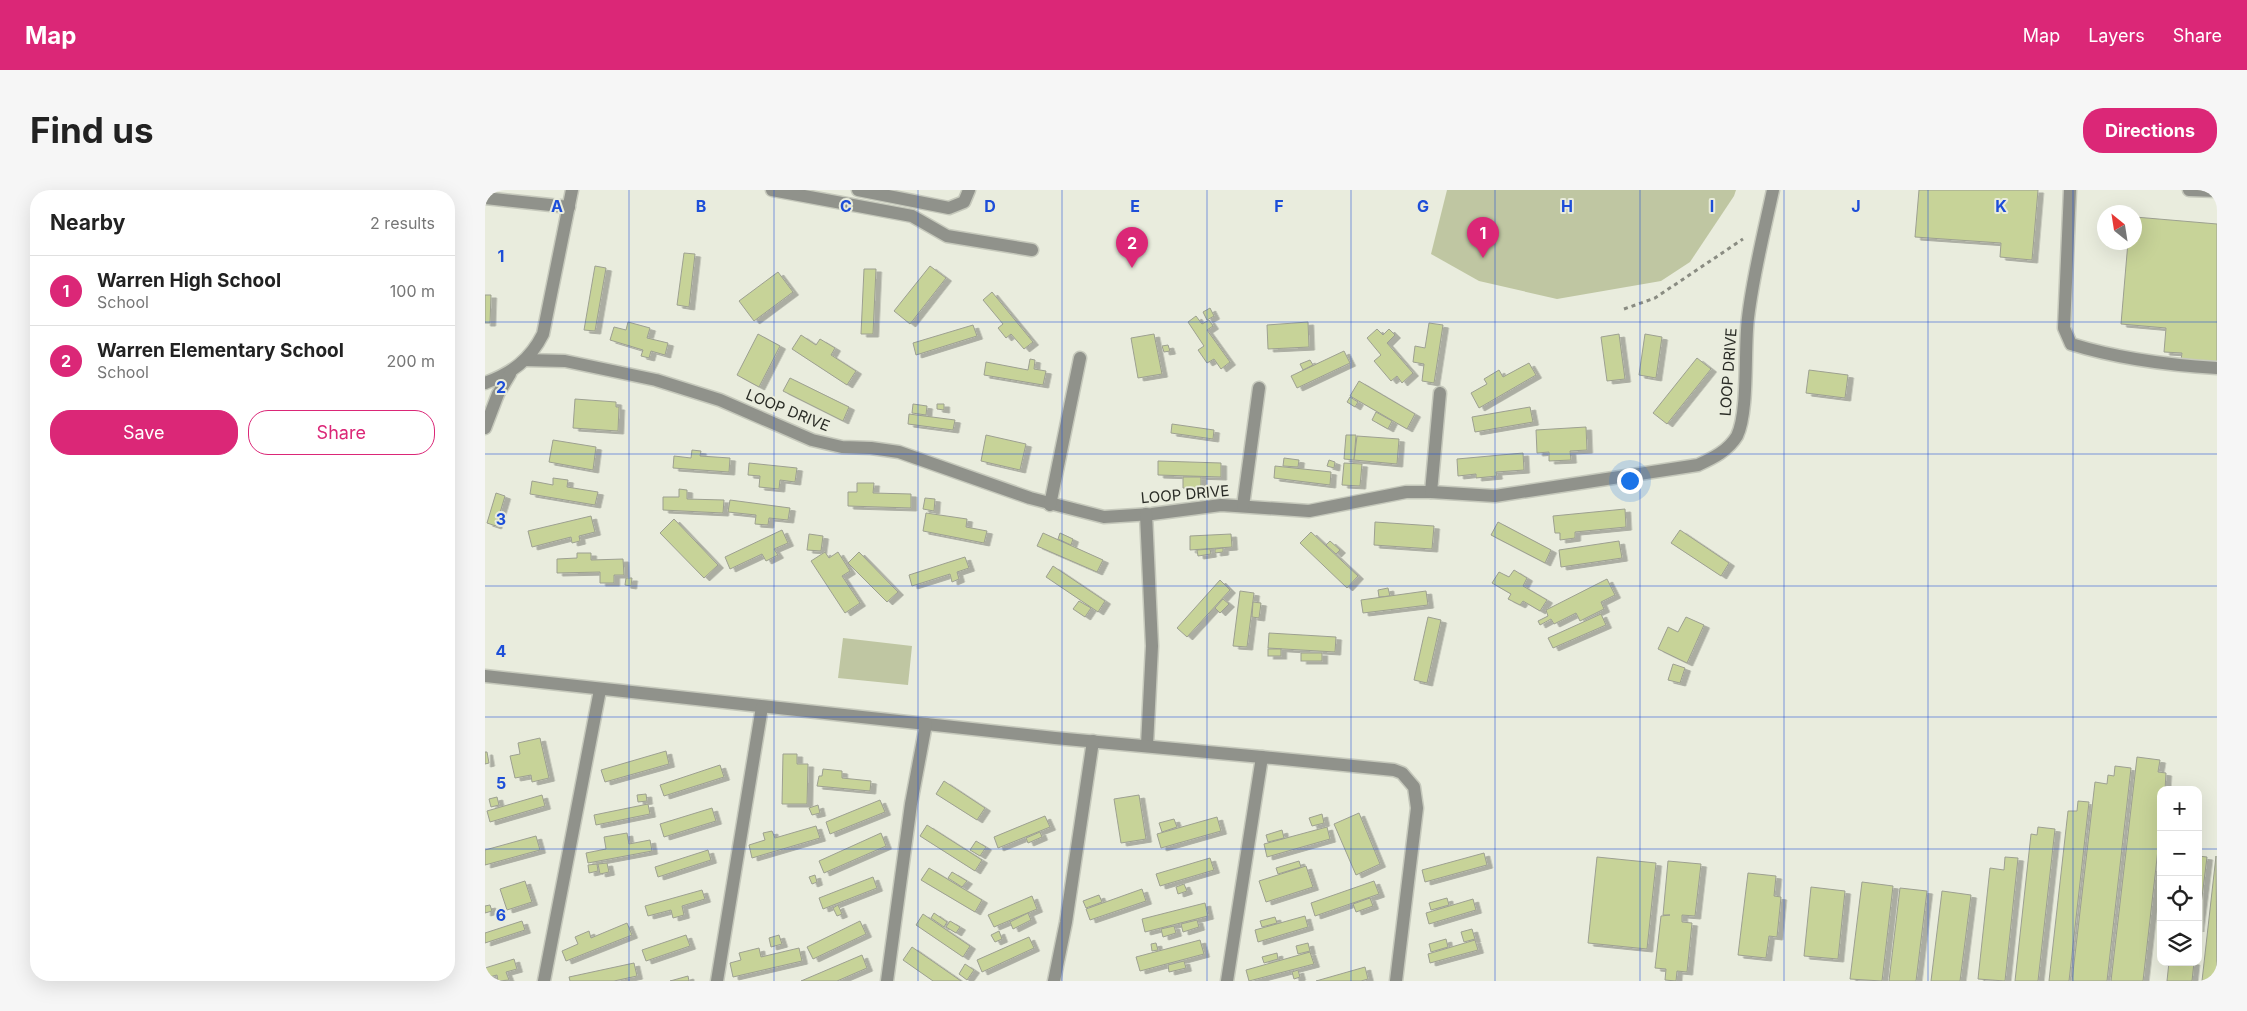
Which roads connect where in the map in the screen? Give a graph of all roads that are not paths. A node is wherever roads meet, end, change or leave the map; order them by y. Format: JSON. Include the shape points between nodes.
{"nodes":[{"id":1,"x":572,"y":190,"type":"edge"},
{"id":2,"x":772,"y":190,"type":"edge"},
{"id":3,"x":859,"y":190,"type":"edge"},
{"id":4,"x":969,"y":190,"type":"edge"},
{"id":5,"x":1773,"y":190,"type":"edge"},
{"id":6,"x":2070,"y":190,"type":"edge"},
{"id":7,"x":2189,"y":190,"type":"edge"},
{"id":8,"x":2217,"y":191,"type":"edge"},
{"id":9,"x":485,"y":198,"type":"edge"},
{"id":10,"x":569,"y":206,"type":"junction"},
{"id":11,"x":1032,"y":250,"type":"dead end"},
{"id":12,"x":1080,"y":358,"type":"dead end"},
{"id":13,"x":525,"y":360,"type":"junction"},
{"id":14,"x":2217,"y":368,"type":"edge"},
{"id":15,"x":511,"y":372,"type":"junction"},
{"id":16,"x":485,"y":383,"type":"edge"},
{"id":17,"x":1259,"y":388,"type":"dead end"},
{"id":18,"x":1440,"y":393,"type":"dead end"},
{"id":19,"x":485,"y":428,"type":"edge"},
{"id":20,"x":1431,"y":492,"type":"junction"},
{"id":21,"x":1050,"y":504,"type":"junction"},
{"id":22,"x":1243,"y":506,"type":"junction"},
{"id":23,"x":1146,"y":514,"type":"junction"},
{"id":24,"x":485,"y":676,"type":"edge"},
{"id":25,"x":600,"y":690,"type":"junction"},
{"id":26,"x":762,"y":707,"type":"junction"},
{"id":27,"x":926,"y":724,"type":"junction"},
{"id":28,"x":1093,"y":741,"type":"junction"},
{"id":29,"x":1147,"y":745,"type":"junction"},
{"id":30,"x":1262,"y":756,"type":"junction"},
{"id":31,"x":544,"y":981,"type":"edge"},
{"id":32,"x":717,"y":981,"type":"edge"},
{"id":33,"x":887,"y":981,"type":"edge"},
{"id":34,"x":1054,"y":981,"type":"edge"},
{"id":35,"x":1227,"y":981,"type":"edge"},
{"id":36,"x":1396,"y":981,"type":"edge"}],
"edges":[{"from":1,"to":10,"type":"street"},
{"from":2,"to":11,"type":"street","via":[[912,216],[947,236]]},
{"from":3,"to":4,"type":"street","via":[[949,208],[964,202]]},
{"from":5,"to":20,"type":"street","name":"LOOP DRIVE","via":[[1748,319],[1741,422],[1726,449],[1698,465],[1555,488],[1485,496]]},
{"from":6,"to":14,"type":"street","via":[[2064,328],[2071,344],[2105,354],[2180,366]]},
{"from":7,"to":8,"type":"street"},
{"from":9,"to":10,"type":"street"},
{"from":10,"to":13,"type":"street","via":[[543,334],[535,350]]},
{"from":12,"to":21,"type":"street"},
{"from":13,"to":15,"type":"street"},
{"from":13,"to":21,"type":"street","name":"LOOP DRIVE","via":[[565,361],[655,380],[733,405],[812,440],[842,447],[899,452]]},
{"from":15,"to":16,"type":"street"},
{"from":15,"to":19,"type":"street"},
{"from":17,"to":22,"type":"street"},
{"from":18,"to":20,"type":"street"},
{"from":20,"to":22,"type":"street","name":"LOOP DRIVE","via":[[1393,494],[1309,511]]},
{"from":21,"to":23,"type":"street","name":"LOOP DRIVE","via":[[1104,516]]},
{"from":22,"to":23,"type":"street","name":"LOOP DRIVE"},
{"from":23,"to":29,"type":"street","via":[[1152,636]]},
{"from":24,"to":25,"type":"street"},
{"from":25,"to":26,"type":"street"},
{"from":25,"to":31,"type":"street"},
{"from":26,"to":27,"type":"street"},
{"from":26,"to":32,"type":"street"},
{"from":27,"to":28,"type":"street"},
{"from":27,"to":33,"type":"street","via":[[911,804]]},
{"from":28,"to":29,"type":"street"},
{"from":28,"to":34,"type":"street"},
{"from":29,"to":30,"type":"street"},
{"from":30,"to":35,"type":"street"},
{"from":30,"to":36,"type":"street","via":[[1388,769],[1402,773],[1414,788],[1417,808]]}]}
